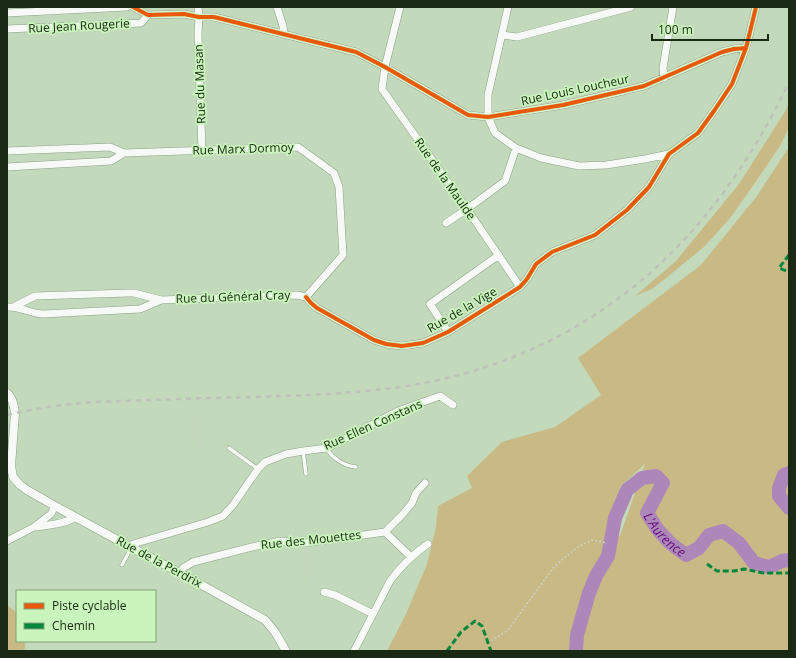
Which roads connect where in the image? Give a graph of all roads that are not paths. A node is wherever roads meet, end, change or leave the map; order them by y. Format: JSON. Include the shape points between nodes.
{"nodes":[{"id":1,"x":127,"y":7,"type":"edge"},
{"id":2,"x":133,"y":7,"type":"edge"},
{"id":3,"x":198,"y":7,"type":"edge"},
{"id":4,"x":277,"y":7,"type":"edge"},
{"id":5,"x":400,"y":7,"type":"edge"},
{"id":6,"x":508,"y":7,"type":"edge"},
{"id":7,"x":631,"y":7,"type":"edge"},
{"id":8,"x":673,"y":7,"type":"edge"},
{"id":9,"x":756,"y":7,"type":"edge"},
{"id":10,"x":7,"y":13,"type":"edge"},
{"id":11,"x":148,"y":15,"type":"junction"},
{"id":12,"x":199,"y":17,"type":"junction"},
{"id":13,"x":7,"y":29,"type":"edge"},
{"id":14,"x":284,"y":34,"type":"junction"},
{"id":15,"x":502,"y":35,"type":"junction"},
{"id":16,"x":746,"y":48,"type":"junction"},
{"id":17,"x":385,"y":67,"type":"junction"},
{"id":18,"x":664,"y":78,"type":"junction"},
{"id":19,"x":488,"y":117,"type":"junction"},
{"id":20,"x":516,"y":148,"type":"junction"},
{"id":21,"x":7,"y":151,"type":"edge"},
{"id":22,"x":202,"y":151,"type":"junction"},
{"id":23,"x":124,"y":153,"type":"junction"},
{"id":24,"x":669,"y":154,"type":"junction"},
{"id":25,"x":7,"y":167,"type":"edge"},
{"id":26,"x":467,"y":209,"type":"junction"},
{"id":27,"x":446,"y":223,"type":"dead end"},
{"id":28,"x":499,"y":255,"type":"junction"},
{"id":29,"x":520,"y":287,"type":"junction"},
{"id":30,"x":306,"y":297,"type":"junction"},
{"id":31,"x":161,"y":300,"type":"junction"},
{"id":32,"x":11,"y":306,"type":"edge"},
{"id":33,"x":448,"y":332,"type":"junction"},
{"id":34,"x":7,"y":393,"type":"edge"},
{"id":35,"x":454,"y":405,"type":"dead end"},
{"id":36,"x":230,"y":448,"type":"dead end"},
{"id":37,"x":327,"y":448,"type":"junction"},
{"id":38,"x":303,"y":451,"type":"junction"},
{"id":39,"x":356,"y":468,"type":"dead end"},
{"id":40,"x":258,"y":469,"type":"junction"},
{"id":41,"x":306,"y":474,"type":"dead end"},
{"id":42,"x":425,"y":483,"type":"dead end"},
{"id":43,"x":55,"y":506,"type":"junction"},
{"id":44,"x":75,"y":516,"type":"junction"},
{"id":45,"x":34,"y":527,"type":"junction"},
{"id":46,"x":385,"y":532,"type":"junction"},
{"id":47,"x":7,"y":541,"type":"edge"},
{"id":48,"x":428,"y":544,"type":"dead end"},
{"id":49,"x":131,"y":547,"type":"junction"},
{"id":50,"x":411,"y":557,"type":"junction"},
{"id":51,"x":122,"y":565,"type":"dead end"},
{"id":52,"x":180,"y":572,"type":"junction"},
{"id":53,"x":324,"y":592,"type":"road end"},
{"id":54,"x":373,"y":614,"type":"junction"},
{"id":55,"x":286,"y":651,"type":"edge"},
{"id":56,"x":354,"y":651,"type":"edge"}],
"edges":[{"from":1,"to":10,"type":"street","name":"Rue Jean Rougerie"},
{"from":2,"to":11,"type":"street","name":"Rue Jean Rougerie"},
{"from":3,"to":12,"type":"street","name":"Rue du Masan"},
{"from":4,"to":14,"type":"street"},
{"from":5,"to":17,"type":"street","name":"Rue de la Maulde"},
{"from":6,"to":15,"type":"street"},
{"from":7,"to":15,"type":"street","via":[[517,37]]},
{"from":8,"to":18,"type":"street","via":[[663,68]]},
{"from":9,"to":16,"type":"street"},
{"from":11,"to":12,"type":"street","name":"Rue Jean Rougerie","via":[[184,14]]},
{"from":11,"to":13,"type":"street","name":"Rue Jean Rougerie","via":[[142,23]]},
{"from":12,"to":14,"type":"street","name":"Rue Jean Rougerie","via":[[214,17]]},
{"from":12,"to":22,"type":"street","name":"Rue du Masan"},
{"from":14,"to":17,"type":"street","name":"Rue Jean Rougerie","via":[[356,52]]},
{"from":15,"to":19,"type":"street","via":[[488,96]]},
{"from":16,"to":18,"type":"street","name":"Rue Louis Loucheur","via":[[722,52]]},
{"from":16,"to":24,"type":"street","via":[[732,84],[714,111],[698,133]]},
{"from":17,"to":19,"type":"street","name":"Rue Louis Loucheur","via":[[468,115]]},
{"from":17,"to":26,"type":"street","name":"Rue de la Maulde","via":[[382,89]]},
{"from":18,"to":19,"type":"street","name":"Rue Louis Loucheur","via":[[644,86],[563,105]]},
{"from":19,"to":20,"type":"street","via":[[495,133]]},
{"from":20,"to":24,"type":"street","via":[[541,158],[580,166],[606,165]]},
{"from":20,"to":26,"type":"street","via":[[505,181]]},
{"from":21,"to":23,"type":"street","name":"Rue Marx Dormoy","via":[[110,147]]},
{"from":22,"to":23,"type":"street","name":"Rue Marx Dormoy"},
{"from":22,"to":30,"type":"street","name":"Rue Marx Dormoy","via":[[298,147],[334,173],[339,187],[343,255]]},
{"from":23,"to":25,"type":"street","name":"Rue Marx Dormoy","via":[[111,161]]},
{"from":24,"to":29,"type":"street","via":[[650,187],[627,210],[595,235],[552,252],[536,264]]},
{"from":26,"to":27,"type":"street"},
{"from":26,"to":28,"type":"street","name":"Rue de la Maulde"},
{"from":28,"to":29,"type":"street","name":"Rue de la Maulde"},
{"from":28,"to":33,"type":"street","via":[[430,304]]},
{"from":29,"to":33,"type":"street","name":"Rue de la Vige"},
{"from":30,"to":31,"type":"street","name":"Rue du Général Cray","via":[[297,295]]},
{"from":30,"to":33,"type":"street","name":"Rue de la Vige","via":[[317,308],[374,340],[386,344],[402,346],[423,343]]},
{"from":31,"to":32,"type":"street","name":"Rue du Général Cray","via":[[134,293],[35,296]]},
{"from":31,"to":32,"type":"street","name":"Rue du Général Cray","via":[[140,309],[38,314]]},
{"from":34,"to":43,"type":"street","name":"Rue de la Perdrix","via":[[14,406],[13,477],[27,490]]},
{"from":35,"to":37,"type":"street","name":"Rue Ellen Constans","via":[[440,396],[398,411]]},
{"from":36,"to":40,"type":"lane"},
{"from":37,"to":38,"type":"street","name":"Rue Ellen Constans"},
{"from":37,"to":39,"type":"lane","via":[[329,453],[347,466]]},
{"from":38,"to":40,"type":"street","name":"Rue Ellen Constans","via":[[265,462]]},
{"from":38,"to":41,"type":"lane"},
{"from":40,"to":49,"type":"street","name":"Rue Ellen Constans","via":[[223,516],[133,544]]},
{"from":42,"to":46,"type":"street","via":[[416,493],[412,503]]},
{"from":43,"to":44,"type":"street","name":"Rue de la Perdrix"},
{"from":43,"to":45,"type":"street","via":[[51,514]]},
{"from":44,"to":45,"type":"street","via":[[63,522]]},
{"from":44,"to":49,"type":"street","name":"Rue de la Perdrix"},
{"from":45,"to":47,"type":"street"},
{"from":46,"to":50,"type":"street"},
{"from":46,"to":52,"type":"street","name":"Rue des Mouettes","via":[[305,543],[280,541],[252,546],[193,562]]},
{"from":48,"to":50,"type":"street"},
{"from":49,"to":51,"type":"lane"},
{"from":49,"to":52,"type":"street","name":"Rue de la Perdrix"},
{"from":50,"to":54,"type":"street","via":[[390,581]]},
{"from":52,"to":55,"type":"street","name":"Rue de la Perdrix","via":[[265,620]]},
{"from":53,"to":54,"type":"street"},
{"from":54,"to":56,"type":"street"}]}
